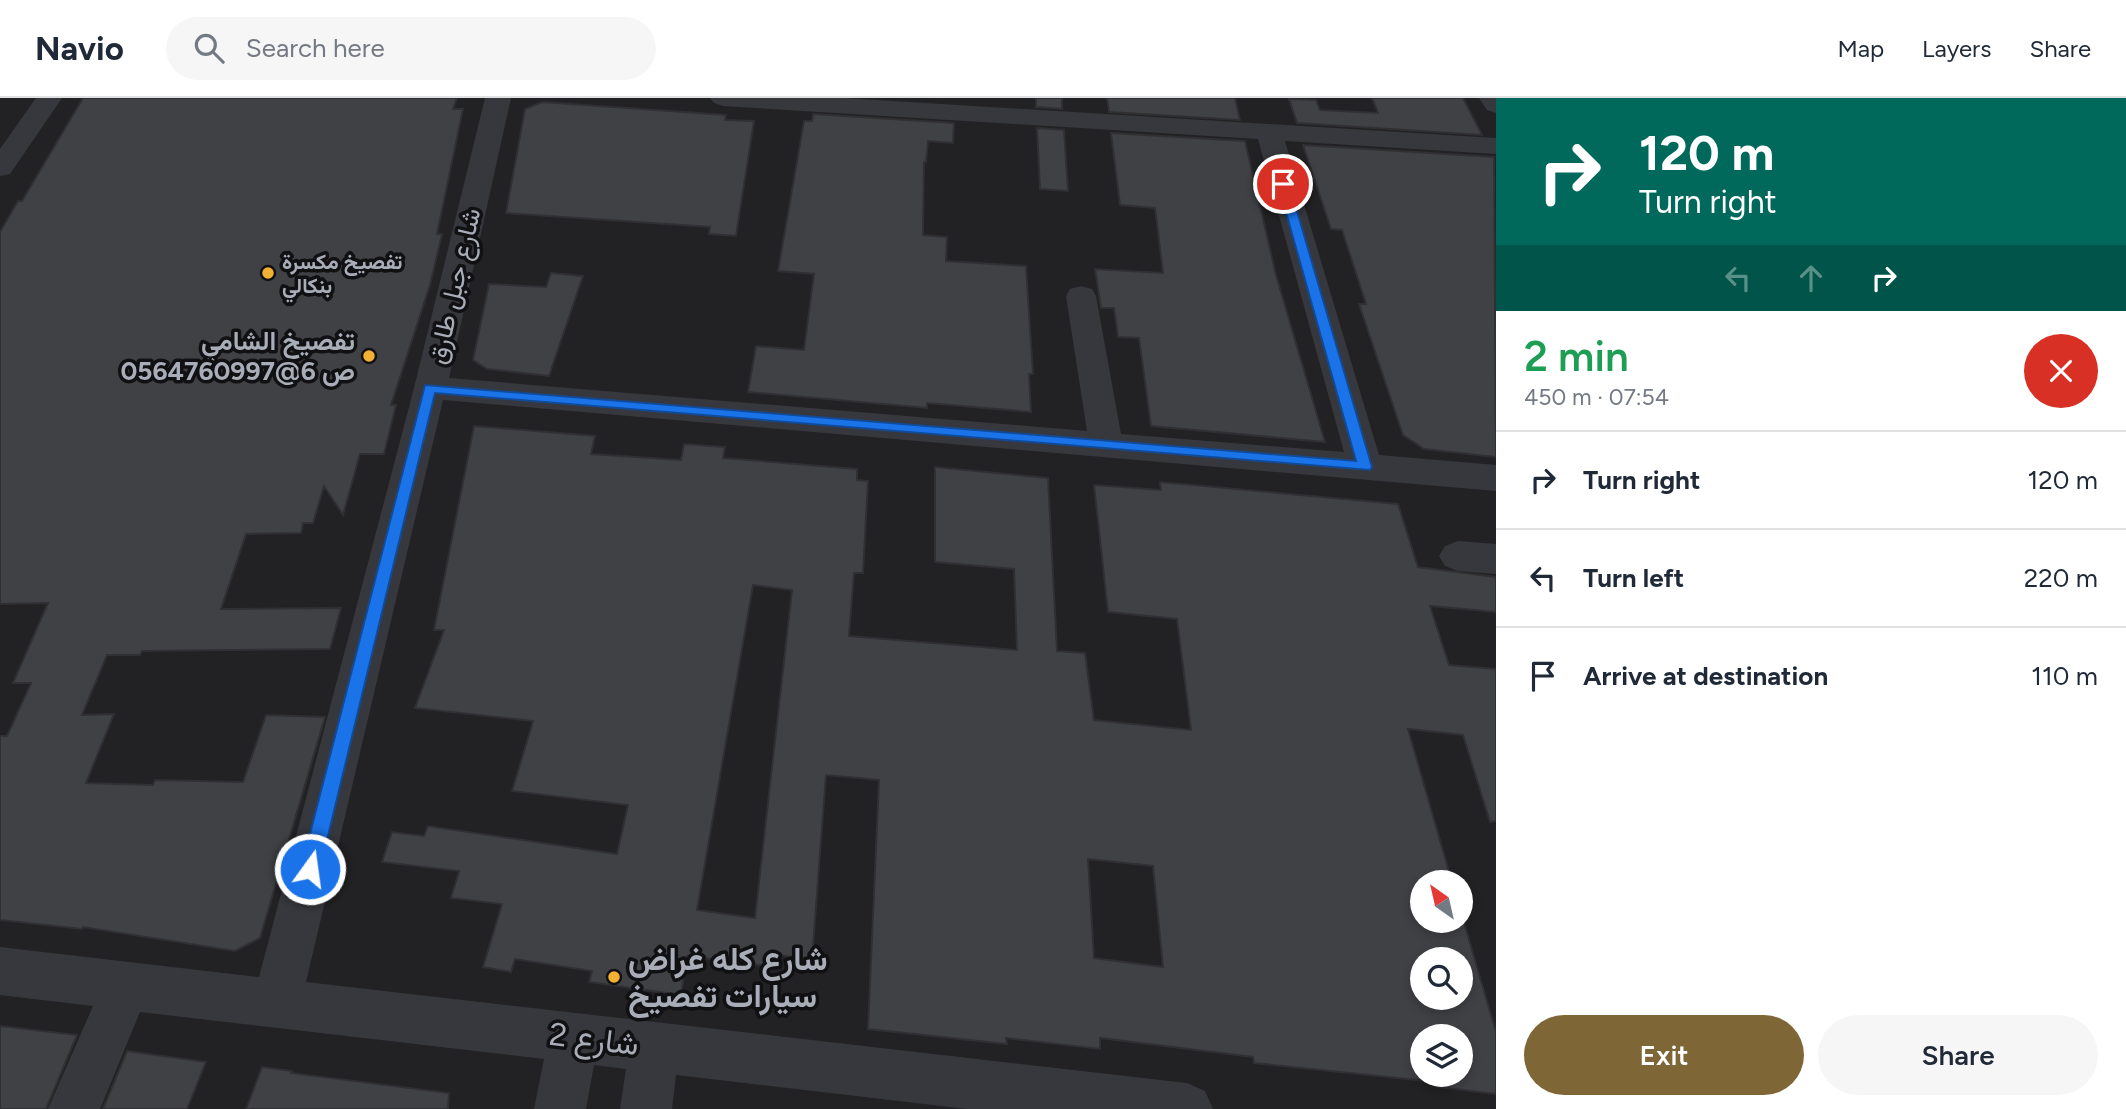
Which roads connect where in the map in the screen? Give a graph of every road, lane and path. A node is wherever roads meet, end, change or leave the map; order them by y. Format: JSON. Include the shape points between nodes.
{"nodes":[{"id":1,"x":49,"y":98,"type":"edge"},
{"id":2,"x":498,"y":98,"type":"edge"},
{"id":3,"x":723,"y":98,"type":"edge"},
{"id":4,"x":1492,"y":98,"type":"edge"},
{"id":5,"x":1496,"y":105,"type":"edge"},
{"id":6,"x":1269,"y":132,"type":"junction"},
{"id":7,"x":1496,"y":146,"type":"edge"},
{"id":8,"x":0,"y":168,"type":"edge"},
{"id":9,"x":1081,"y":296,"type":"dead end"},
{"id":10,"x":430,"y":388,"type":"junction"},
{"id":11,"x":1106,"y":445,"type":"junction"},
{"id":12,"x":1365,"y":467,"type":"junction"},
{"id":13,"x":1496,"y":478,"type":"edge"},
{"id":14,"x":1458,"y":556,"type":"dead end"},
{"id":15,"x":1496,"y":559,"type":"edge"},
{"id":16,"x":0,"y":971,"type":"edge"},
{"id":17,"x":126,"y":986,"type":"junction"},
{"id":18,"x":277,"y":1003,"type":"junction"},
{"id":19,"x":574,"y":1037,"type":"junction"},
{"id":20,"x":655,"y":1046,"type":"junction"},
{"id":21,"x":961,"y":1095,"type":"edge"},
{"id":22,"x":74,"y":1109,"type":"edge"},
{"id":23,"x":560,"y":1109,"type":"edge"},
{"id":24,"x":646,"y":1109,"type":"edge"},
{"id":25,"x":1187,"y":1109,"type":"edge"}],
"edges":[{"from":1,"to":8,"type":"street"},
{"from":2,"to":10,"type":"street","name":"شارع جبل طارق"},
{"from":3,"to":6,"type":"street"},
{"from":4,"to":5,"type":"street"},
{"from":6,"to":7,"type":"street"},
{"from":6,"to":12,"type":"street"},
{"from":9,"to":11,"type":"street"},
{"from":10,"to":11,"type":"street"},
{"from":10,"to":18,"type":"street","name":"شارع جبل طارق"},
{"from":11,"to":12,"type":"street"},
{"from":12,"to":13,"type":"street"},
{"from":14,"to":15,"type":"street"},
{"from":16,"to":17,"type":"street","name":"شارع 2"},
{"from":17,"to":18,"type":"street","name":"شارع 2"},
{"from":17,"to":22,"type":"street"},
{"from":18,"to":19,"type":"street","name":"شارع 2"},
{"from":19,"to":20,"type":"street","name":"شارع 2"},
{"from":19,"to":23,"type":"street"},
{"from":20,"to":21,"type":"street","name":"شارع 2"},
{"from":20,"to":24,"type":"street"},
{"from":21,"to":25,"type":"street","name":"شارع 2"}]}
